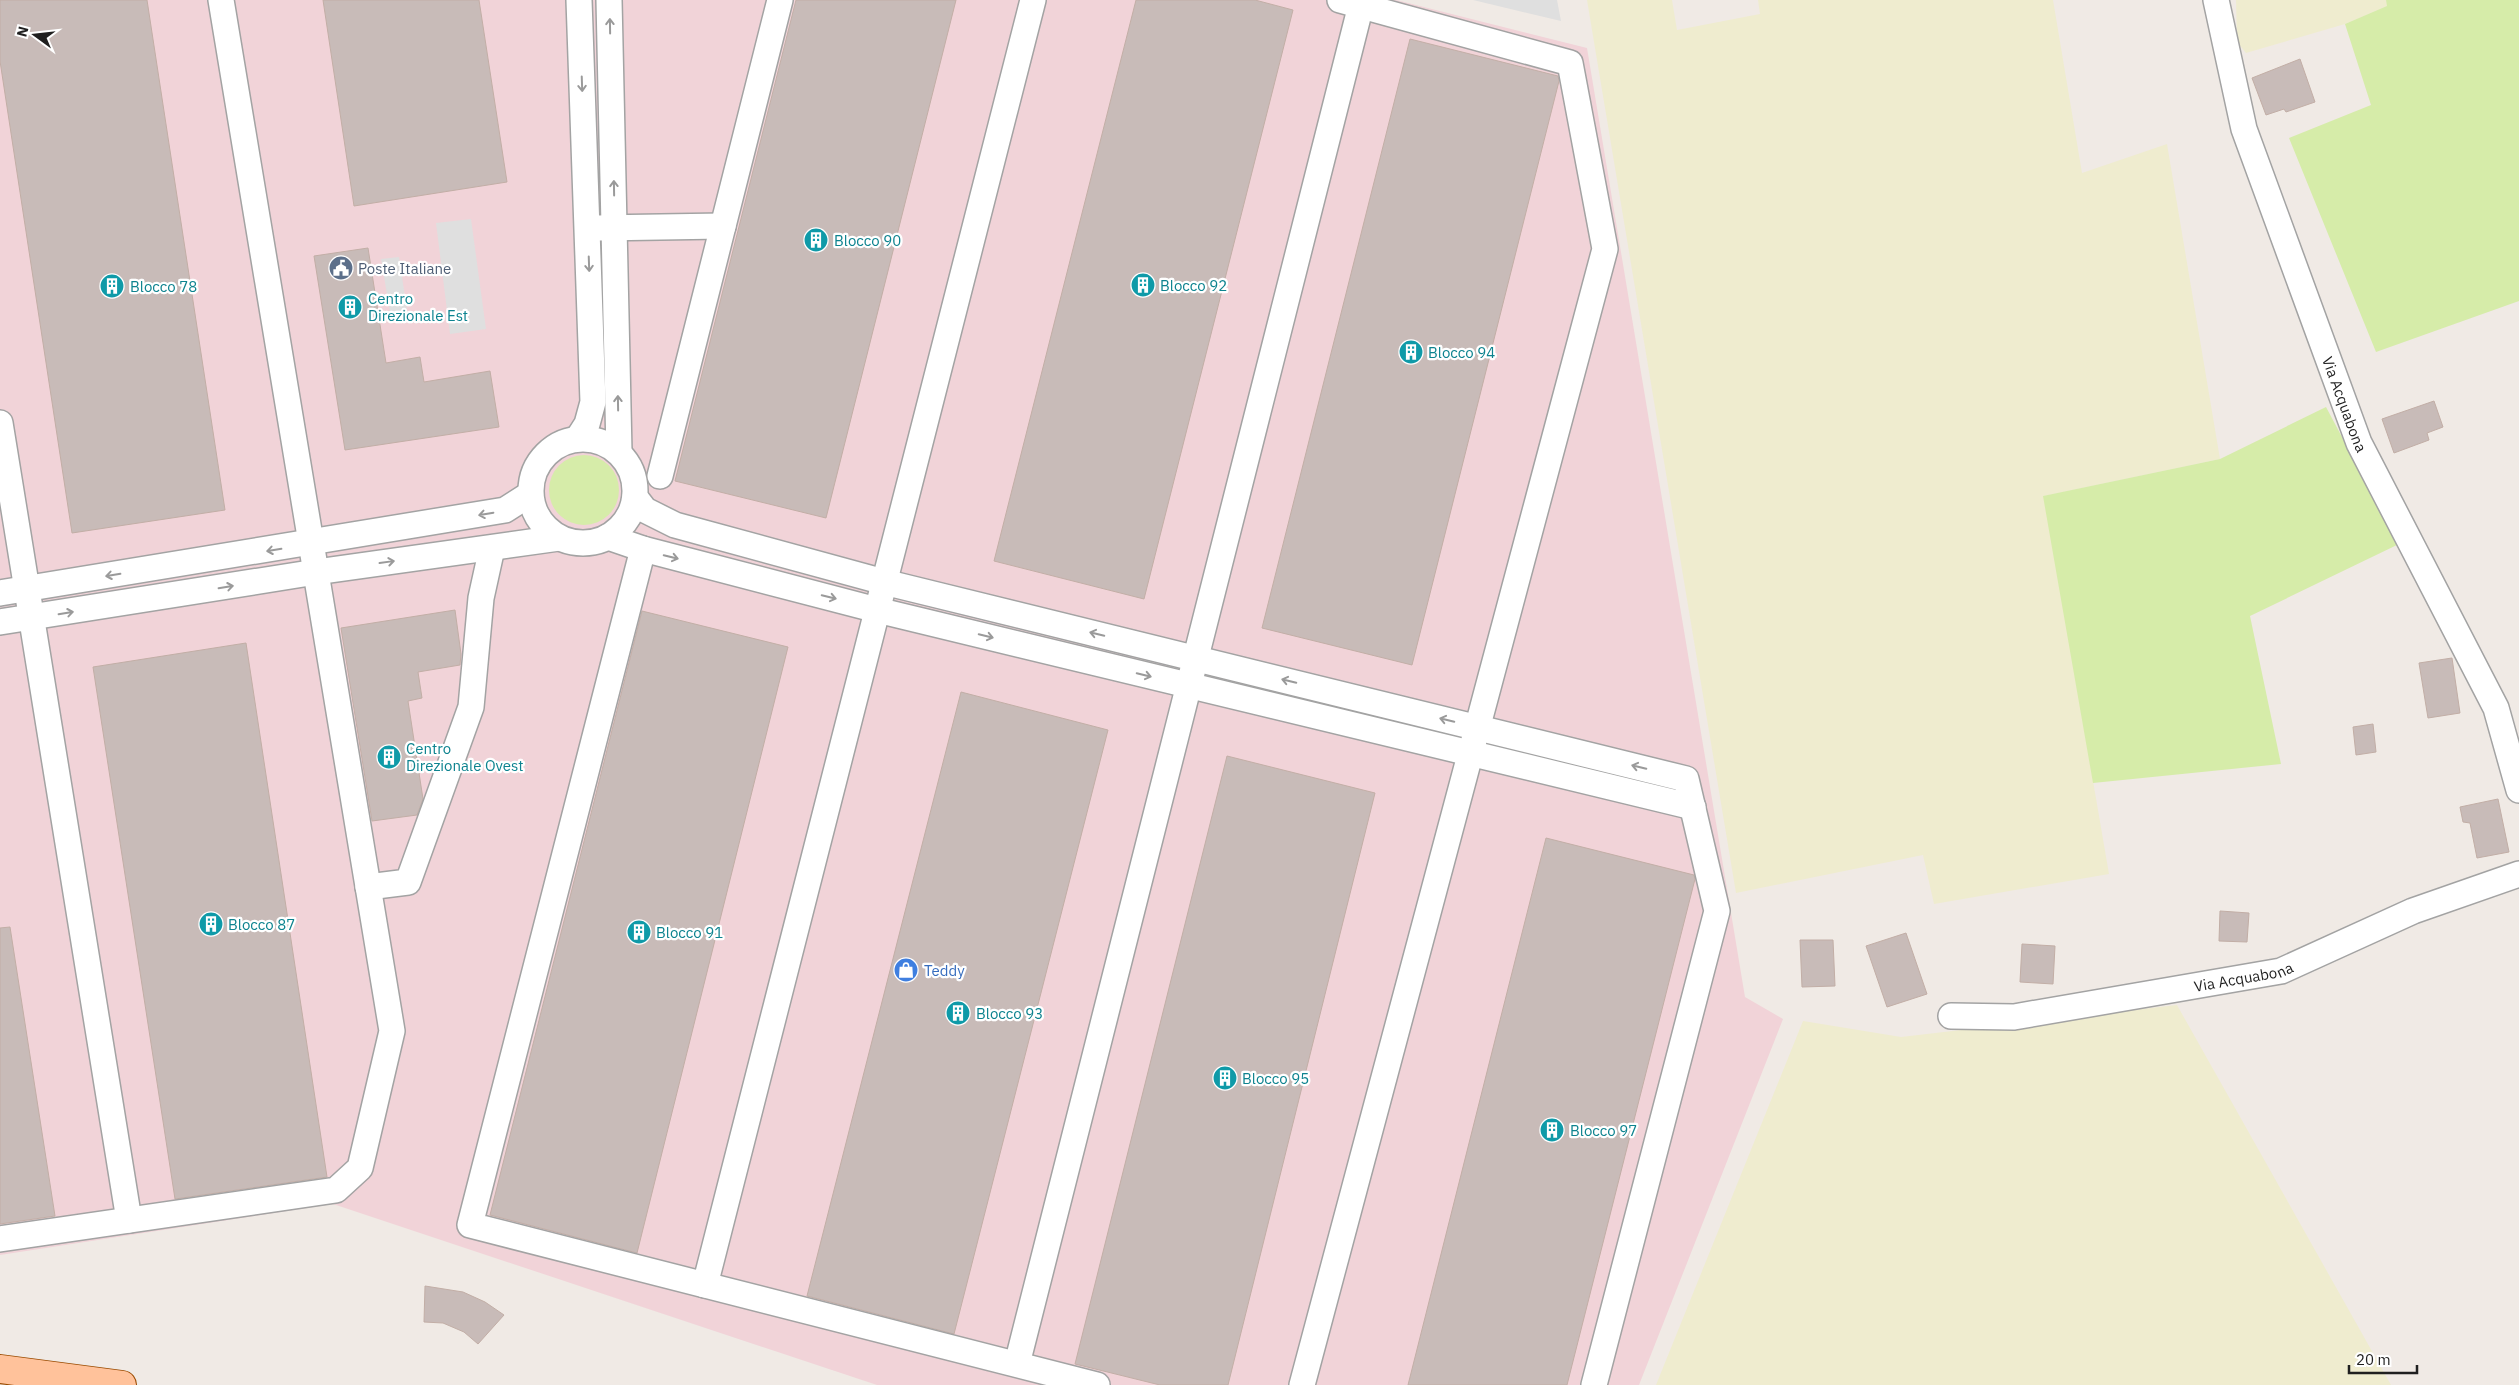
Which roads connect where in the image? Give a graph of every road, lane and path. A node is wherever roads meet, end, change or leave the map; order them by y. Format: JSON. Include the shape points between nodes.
{"nodes":[{"id":1,"x":221,"y":0,"type":"edge"},
{"id":2,"x":579,"y":0,"type":"edge"},
{"id":3,"x":609,"y":0,"type":"edge"},
{"id":4,"x":780,"y":0,"type":"edge"},
{"id":5,"x":1032,"y":0,"type":"edge"},
{"id":6,"x":2216,"y":0,"type":"edge"},
{"id":7,"x":1350,"y":3,"type":"edge"},
{"id":8,"x":723,"y":226,"type":"junction"},
{"id":9,"x":588,"y":228,"type":"junction"},
{"id":10,"x":615,"y":228,"type":"junction"},
{"id":11,"x":0,"y":423,"type":"edge"},
{"id":12,"x":578,"y":438,"type":"junction"},
{"id":13,"x":618,"y":452,"type":"junction"},
{"id":14,"x":660,"y":476,"type":"dead end"},
{"id":15,"x":530,"y":494,"type":"junction"},
{"id":16,"x":635,"y":497,"type":"junction"},
{"id":17,"x":608,"y":537,"type":"junction"},
{"id":18,"x":559,"y":538,"type":"junction"},
{"id":19,"x":311,"y":544,"type":"junction"},
{"id":20,"x":492,"y":548,"type":"junction"},
{"id":21,"x":643,"y":549,"type":"junction"},
{"id":22,"x":464,"y":551,"type":"junction"},
{"id":23,"x":316,"y":572,"type":"junction"},
{"id":24,"x":884,"y":582,"type":"junction"},
{"id":25,"x":27,"y":589,"type":"junction"},
{"id":26,"x":0,"y":593,"type":"edge"},
{"id":27,"x":481,"y":598,"type":"junction"},
{"id":28,"x":877,"y":610,"type":"junction"},
{"id":29,"x":32,"y":618,"type":"junction"},
{"id":30,"x":0,"y":622,"type":"edge"},
{"id":31,"x":1195,"y":658,"type":"junction"},
{"id":32,"x":1188,"y":685,"type":"junction"},
{"id":33,"x":1477,"y":727,"type":"junction"},
{"id":34,"x":1470,"y":754,"type":"junction"},
{"id":35,"x":2519,"y":790,"type":"edge"},
{"id":36,"x":1693,"y":808,"type":"junction"},
{"id":37,"x":2519,"y":874,"type":"edge"},
{"id":38,"x":368,"y":887,"type":"junction"},
{"id":39,"x":1952,"y":1016,"type":"dead end"},
{"id":40,"x":129,"y":1220,"type":"junction"},
{"id":41,"x":0,"y":1239,"type":"edge"},
{"id":42,"x":705,"y":1285,"type":"junction"},
{"id":43,"x":1016,"y":1364,"type":"junction"},
{"id":44,"x":0,"y":1369,"type":"edge"},
{"id":45,"x":122,"y":1385,"type":"edge"},
{"id":46,"x":1097,"y":1385,"type":"edge"},
{"id":47,"x":1302,"y":1385,"type":"edge"},
{"id":48,"x":1594,"y":1385,"type":"edge"}],
"edges":[{"from":1,"to":19,"type":"street"},
{"from":2,"to":9,"type":"street","one_way":true},
{"from":10,"to":3,"type":"street","one_way":true},
{"from":4,"to":8,"type":"street"},
{"from":5,"to":24,"type":"street"},
{"from":6,"to":35,"type":"street","name":"Via Acquabona","via":[[2244,129],[2359,443],[2496,708]]},
{"from":7,"to":31,"type":"street"},
{"from":7,"to":33,"type":"street","via":[[1570,63],[1605,250]]},
{"from":8,"to":10,"type":"street"},
{"from":8,"to":14,"type":"street"},
{"from":9,"to":10,"type":"street"},
{"from":9,"to":12,"type":"street","one_way":true,"via":[[593,402],[587,424]]},
{"from":13,"to":10,"type":"street","one_way":true},
{"from":11,"to":25,"type":"street"},
{"from":12,"to":13,"type":"street","via":[[605,443]]},
{"from":12,"to":15,"type":"street","via":[[553,447],[540,460],[532,476]]},
{"from":13,"to":16,"type":"street","via":[[628,465]]},
{"from":15,"to":18,"type":"street","via":[[534,512],[544,527]]},
{"from":15,"to":19,"type":"street","one_way":true,"via":[[505,510]]},
{"from":16,"to":17,"type":"street","via":[[621,527]]},
{"from":16,"to":24,"type":"street","via":[[645,510],[675,525]]},
{"from":17,"to":18,"type":"street","via":[[593,543]]},
{"from":17,"to":21,"type":"street"},
{"from":18,"to":20,"type":"street"},
{"from":19,"to":23,"type":"street"},
{"from":19,"to":25,"type":"street","one_way":true},
{"from":20,"to":22,"type":"street"},
{"from":20,"to":27,"type":"street"},
{"from":21,"to":28,"type":"street","one_way":true},
{"from":21,"to":42,"type":"street","via":[[470,1225]]},
{"from":23,"to":22,"type":"street","one_way":true},
{"from":22,"to":27,"type":"street"},
{"from":29,"to":23,"type":"street","one_way":true},
{"from":23,"to":38,"type":"street"},
{"from":24,"to":28,"type":"street"},
{"from":31,"to":24,"type":"street","one_way":true},
{"from":25,"to":26,"type":"street"},
{"from":25,"to":29,"type":"street"},
{"from":27,"to":38,"type":"street","via":[[471,706],[408,882]]},
{"from":28,"to":32,"type":"street","one_way":true},
{"from":28,"to":42,"type":"street"},
{"from":29,"to":30,"type":"street"},
{"from":29,"to":40,"type":"street"},
{"from":31,"to":32,"type":"street"},
{"from":33,"to":31,"type":"street","one_way":true},
{"from":32,"to":34,"type":"street"},
{"from":32,"to":43,"type":"street"},
{"from":33,"to":34,"type":"street"},
{"from":36,"to":33,"type":"street","one_way":true,"via":[[1686,779]]},
{"from":34,"to":36,"type":"street"},
{"from":34,"to":47,"type":"street"},
{"from":36,"to":48,"type":"street","via":[[1717,911]]},
{"from":37,"to":39,"type":"street","name":"Via Acquabona","via":[[2413,911],[2281,972],[2014,1017]]},
{"from":38,"to":40,"type":"street","via":[[392,1031],[360,1168],[336,1190]]},
{"from":40,"to":41,"type":"street"},
{"from":42,"to":43,"type":"street"},
{"from":43,"to":46,"type":"street"},
{"from":44,"to":45,"type":"main road"}]}
